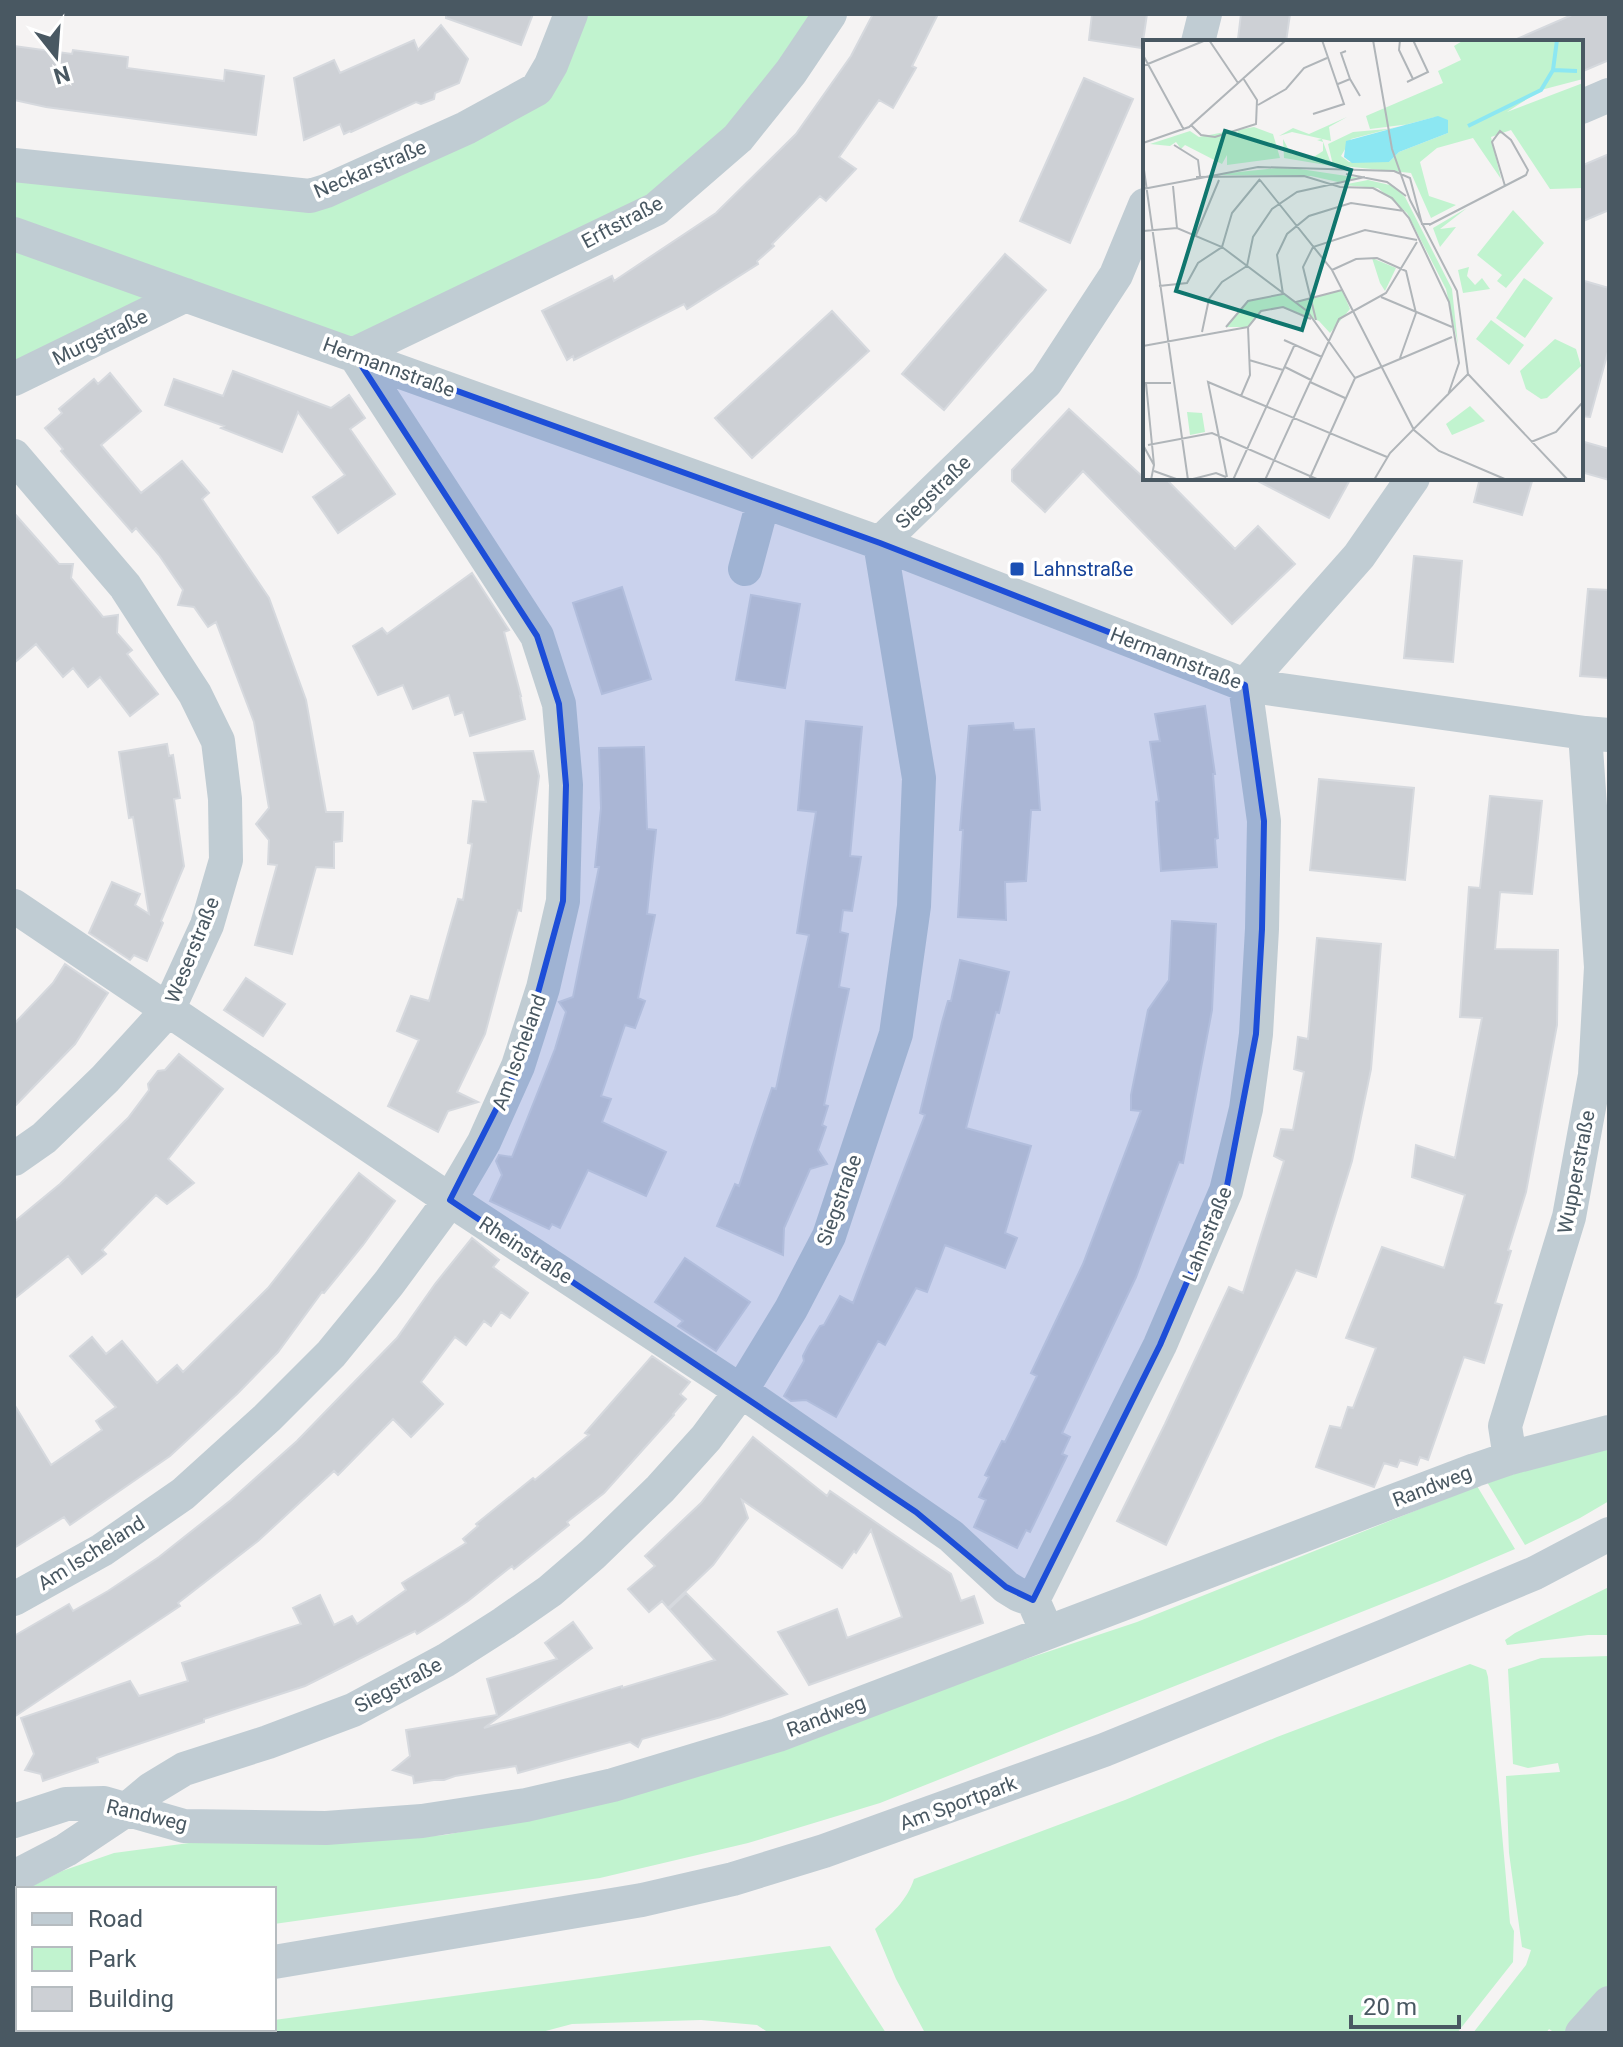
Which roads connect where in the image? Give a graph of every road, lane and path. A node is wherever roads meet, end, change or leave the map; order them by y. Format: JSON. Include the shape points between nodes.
{"nodes":[{"id":1,"x":571,"y":14,"type":"edge"},
{"id":2,"x":830,"y":14,"type":"edge"},
{"id":3,"x":1205,"y":14,"type":"edge"},
{"id":4,"x":1198,"y":40,"type":"edge"},
{"id":5,"x":1609,"y":95,"type":"edge"},
{"id":6,"x":1583,"y":106,"type":"edge"},
{"id":7,"x":14,"y":165,"type":"edge"},
{"id":8,"x":1143,"y":210,"type":"edge"},
{"id":9,"x":14,"y":234,"type":"edge"},
{"id":10,"x":186,"y":295,"type":"junction"},
{"id":11,"x":354,"y":354,"type":"junction"},
{"id":12,"x":14,"y":379,"type":"edge"},
{"id":13,"x":14,"y":456,"type":"edge"},
{"id":14,"x":1412,"y":480,"type":"edge"},
{"id":15,"x":763,"y":502,"type":"junction"},
{"id":16,"x":880,"y":543,"type":"junction"},
{"id":17,"x":745,"y":569,"type":"dead end"},
{"id":18,"x":1245,"y":685,"type":"junction"},
{"id":19,"x":1597,"y":734,"type":"edge"},
{"id":20,"x":14,"y":906,"type":"edge"},
{"id":21,"x":168,"y":1010,"type":"junction"},
{"id":22,"x":14,"y":1159,"type":"edge"},
{"id":23,"x":450,"y":1200,"type":"junction"},
{"id":24,"x":741,"y":1391,"type":"junction"},
{"id":25,"x":1609,"y":1432,"type":"edge"},
{"id":26,"x":1510,"y":1458,"type":"junction"},
{"id":27,"x":1609,"y":1534,"type":"edge"},
{"id":28,"x":14,"y":1599,"type":"edge"},
{"id":29,"x":1033,"y":1600,"type":"junction"},
{"id":30,"x":1047,"y":1632,"type":"junction"},
{"id":31,"x":126,"y":1810,"type":"junction"},
{"id":32,"x":14,"y":1821,"type":"edge"},
{"id":33,"x":14,"y":1877,"type":"edge"},
{"id":34,"x":276,"y":1962,"type":"edge"},
{"id":35,"x":1609,"y":2003,"type":"edge"},
{"id":36,"x":1582,"y":2033,"type":"edge"}],
"edges":[{"from":1,"to":7,"type":"street","name":"Neckarstraße","via":[[537,89],[466,128],[310,196]]},
{"from":2,"to":11,"type":"street","name":"Erftstraße","via":[[738,138],[656,209]]},
{"from":3,"to":4,"type":"street"},
{"from":5,"to":6,"type":"street"},
{"from":8,"to":16,"type":"street","name":"Siegstraße","via":[[1116,275],[1046,382]]},
{"from":9,"to":10,"type":"street","name":"Hermannstraße"},
{"from":10,"to":11,"type":"street","name":"Hermannstraße"},
{"from":10,"to":12,"type":"street","name":"Murgstraße"},
{"from":11,"to":15,"type":"street","name":"Hermannstraße"},
{"from":11,"to":23,"type":"street","name":"Am Ischeland","via":[[537,636],[559,704],[566,785],[563,901],[518,1066],[484,1142]]},
{"from":13,"to":21,"type":"street","name":"Weserstraße","via":[[125,586],[195,694],[218,741],[226,860],[207,925]]},
{"from":14,"to":18,"type":"street","via":[[1359,556]]},
{"from":15,"to":16,"type":"street","name":"Hermannstraße"},
{"from":15,"to":17,"type":"street"},
{"from":16,"to":18,"type":"street","name":"Hermannstraße"},
{"from":16,"to":24,"type":"street","name":"Siegstraße","via":[[919,778],[914,906],[896,1034],[829,1236]]},
{"from":18,"to":19,"type":"street","name":"Hermannstraße"},
{"from":18,"to":29,"type":"street","name":"Lahnstraße","via":[[1264,821],[1256,1034],[1246,1109],[1226,1191],[1166,1331]]},
{"from":19,"to":26,"type":"street","name":"Wupperstraße","via":[[1601,967],[1595,1075],[1569,1217],[1505,1426]]},
{"from":20,"to":21,"type":"street","name":"Rheinstraße"},
{"from":21,"to":22,"type":"street","name":"Weserstraße","via":[[105,1079],[44,1138]]},
{"from":21,"to":23,"type":"street","name":"Rheinstraße"},
{"from":23,"to":24,"type":"street","name":"Rheinstraße"},
{"from":23,"to":28,"type":"street","name":"Am Ischeland","via":[[331,1354],[267,1418],[183,1494],[102,1550]]},
{"from":24,"to":29,"type":"street","name":"Rheinstraße","via":[[951,1536],[1006,1587]]},
{"from":24,"to":31,"type":"street","name":"Siegstraße","via":[[660,1489],[550,1591],[504,1623],[353,1710],[184,1769]]},
{"from":25,"to":26,"type":"street","name":"Randweg"},
{"from":26,"to":30,"type":"street","name":"Randweg"},
{"from":27,"to":34,"type":"street","name":"Am Sportpark","via":[[1535,1573],[1104,1750],[824,1851],[642,1900]]},
{"from":29,"to":30,"type":"street"},
{"from":30,"to":31,"type":"street","name":"Randweg","via":[[778,1735],[613,1785],[526,1805],[422,1821],[326,1828],[184,1826]]},
{"from":31,"to":32,"type":"street","name":"Randweg","via":[[104,1803],[66,1804]]},
{"from":31,"to":33,"type":"street","name":"Siegstraße"},
{"from":35,"to":36,"type":"street"}]}
